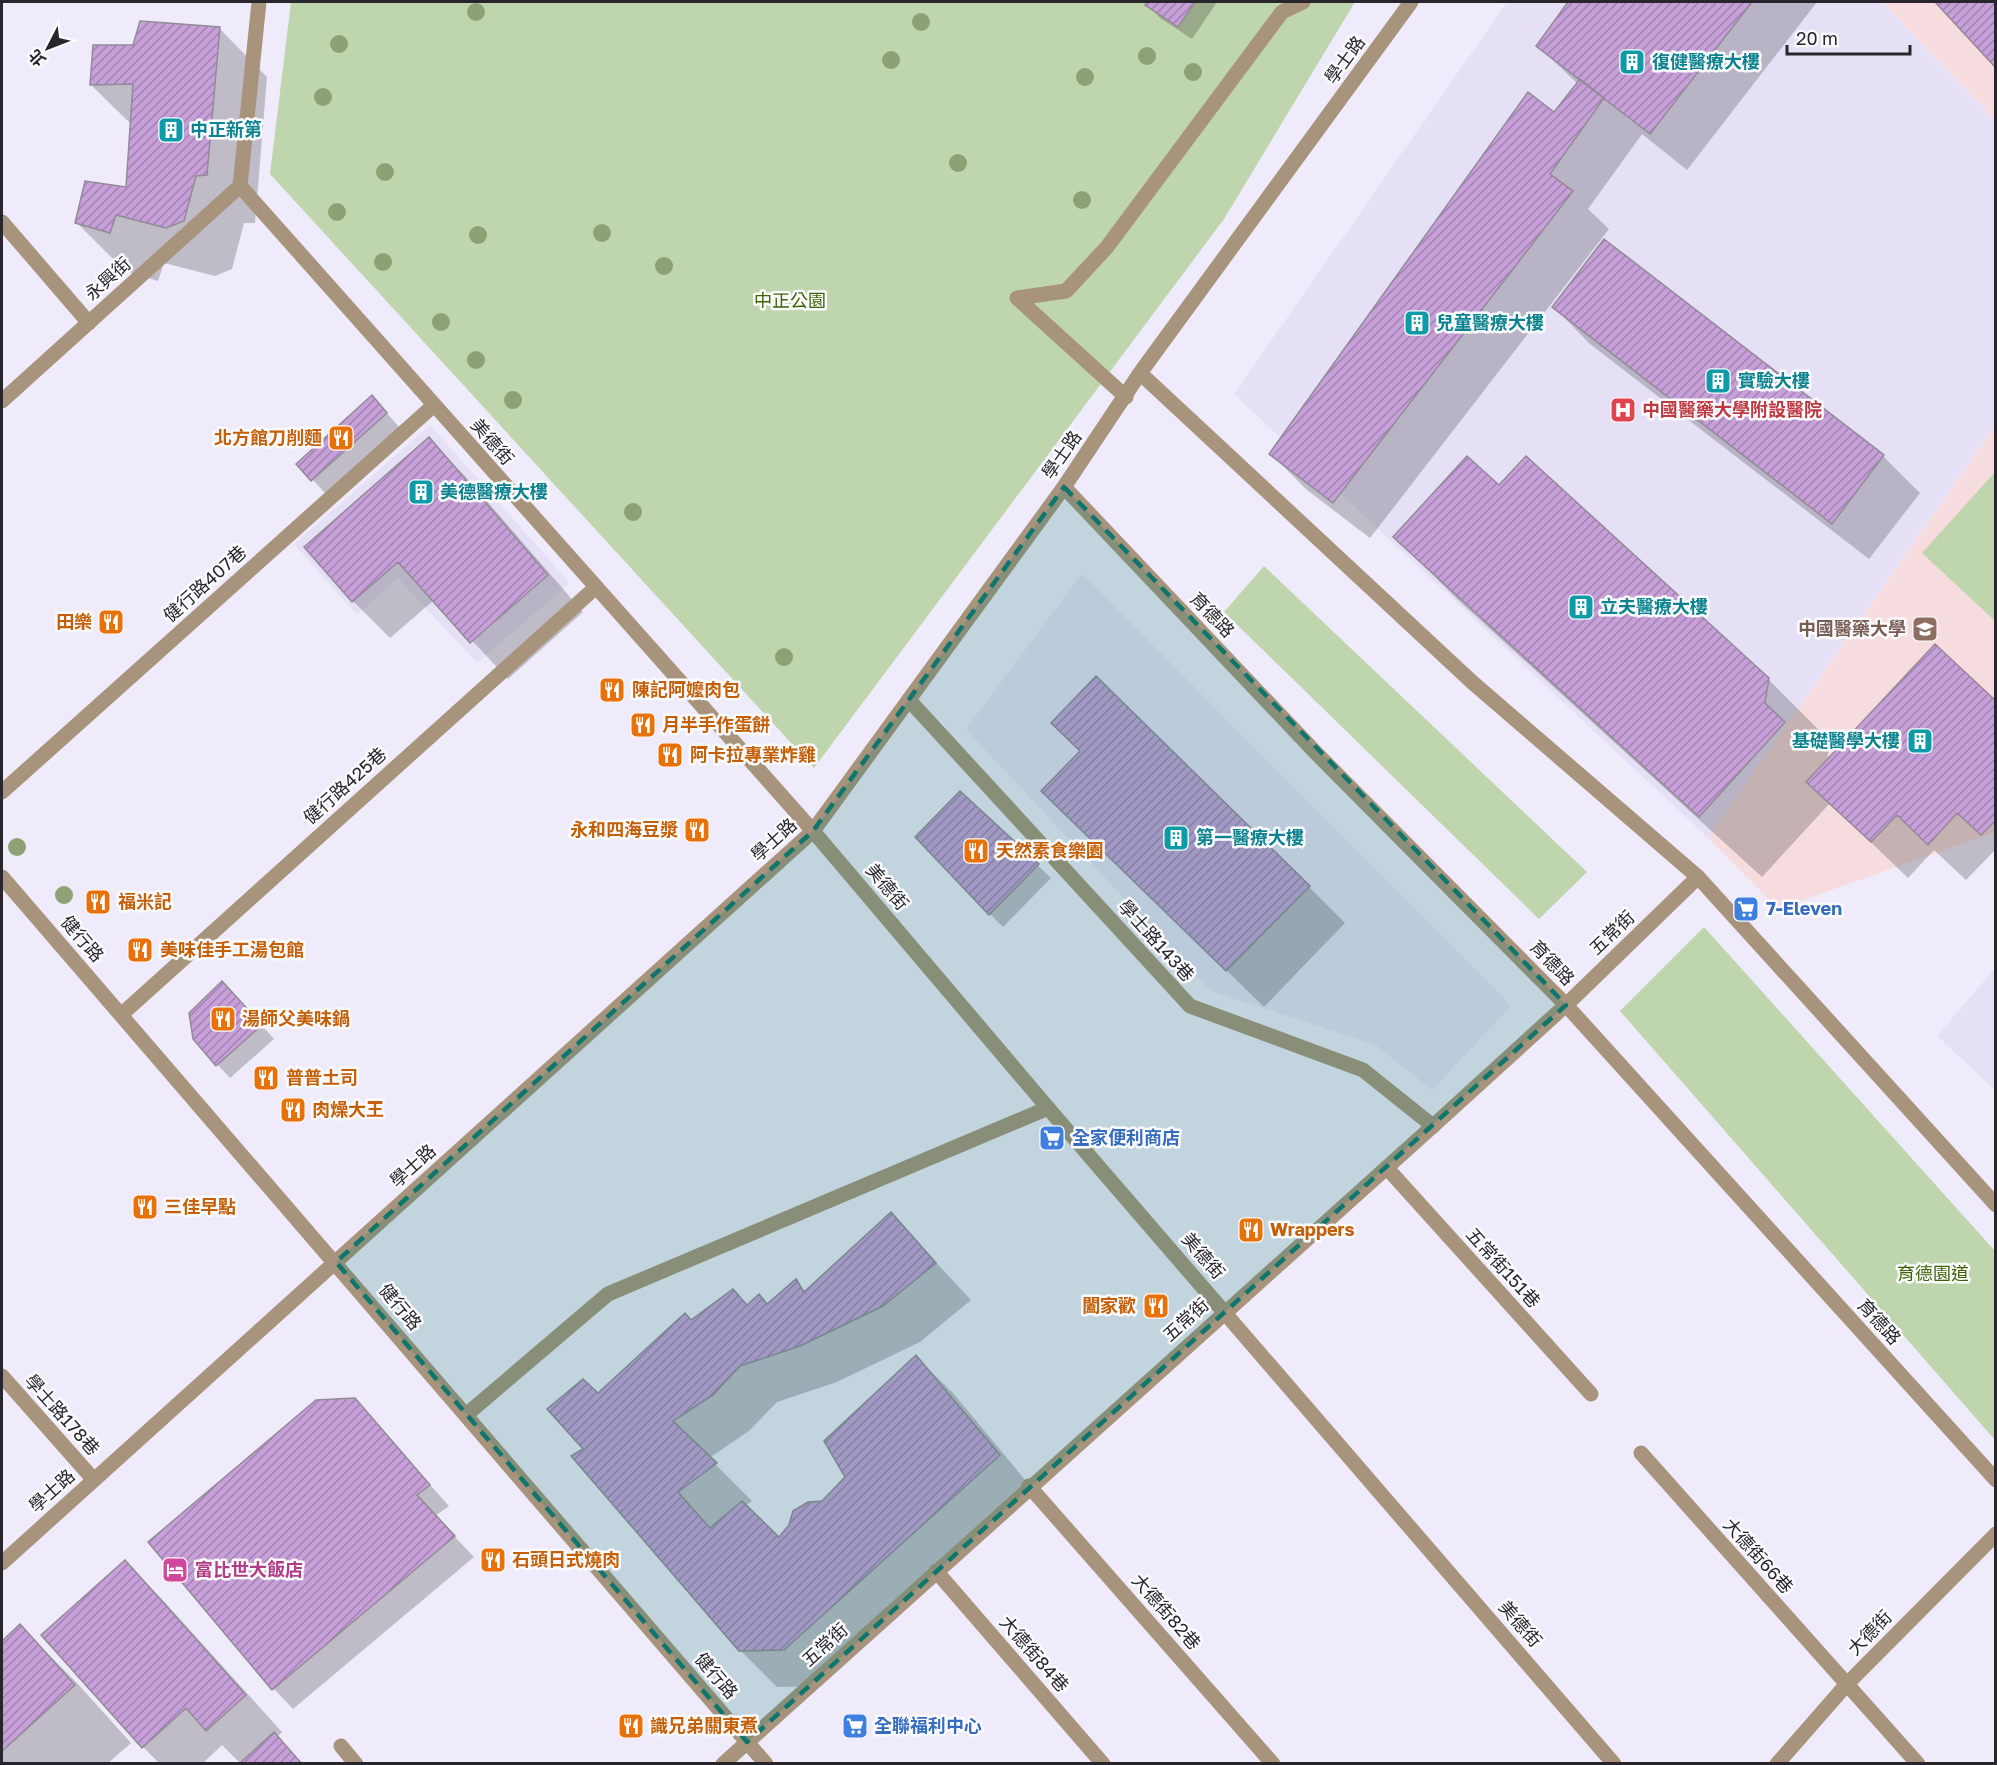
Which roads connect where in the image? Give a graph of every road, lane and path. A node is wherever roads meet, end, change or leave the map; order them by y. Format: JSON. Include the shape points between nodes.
{"nodes":[{"id":1,"x":259,"y":2,"type":"edge"},
{"id":2,"x":1303,"y":2,"type":"edge"},
{"id":3,"x":1411,"y":2,"type":"edge"},
{"id":4,"x":240,"y":186,"type":"junction"},
{"id":5,"x":2,"y":222,"type":"edge"},
{"id":6,"x":89,"y":323,"type":"junction"},
{"id":7,"x":1140,"y":373,"type":"junction"},
{"id":8,"x":1126,"y":397,"type":"junction"},
{"id":9,"x":2,"y":401,"type":"edge"},
{"id":10,"x":434,"y":405,"type":"junction"},
{"id":11,"x":1064,"y":487,"type":"junction"},
{"id":12,"x":595,"y":588,"type":"junction"},
{"id":13,"x":909,"y":700,"type":"junction"},
{"id":14,"x":2,"y":792,"type":"edge"},
{"id":15,"x":813,"y":831,"type":"junction"},
{"id":16,"x":1698,"y":877,"type":"junction"},
{"id":17,"x":2,"y":878,"type":"edge"},
{"id":18,"x":1566,"y":1005,"type":"junction"},
{"id":19,"x":122,"y":1014,"type":"junction"},
{"id":20,"x":1048,"y":1108,"type":"junction"},
{"id":21,"x":1433,"y":1126,"type":"junction"},
{"id":22,"x":1387,"y":1168,"type":"junction"},
{"id":23,"x":1995,"y":1205,"type":"edge"},
{"id":24,"x":336,"y":1262,"type":"junction"},
{"id":25,"x":1225,"y":1312,"type":"junction"},
{"id":26,"x":2,"y":1376,"type":"edge"},
{"id":27,"x":1590,"y":1394,"type":"dead end"},
{"id":28,"x":465,"y":1415,"type":"junction"},
{"id":29,"x":1641,"y":1453,"type":"dead end"},
{"id":30,"x":94,"y":1480,"type":"junction"},
{"id":31,"x":1995,"y":1480,"type":"edge"},
{"id":32,"x":1029,"y":1486,"type":"junction"},
{"id":33,"x":1995,"y":1534,"type":"edge"},
{"id":34,"x":2,"y":1563,"type":"edge"},
{"id":35,"x":936,"y":1571,"type":"junction"},
{"id":36,"x":1847,"y":1684,"type":"junction"},
{"id":37,"x":747,"y":1742,"type":"junction"},
{"id":38,"x":341,"y":1746,"type":"dead end"},
{"id":39,"x":356,"y":1764,"type":"edge"},
{"id":40,"x":723,"y":1764,"type":"edge"},
{"id":41,"x":766,"y":1764,"type":"edge"},
{"id":42,"x":1103,"y":1764,"type":"edge"},
{"id":43,"x":1273,"y":1764,"type":"edge"},
{"id":44,"x":1614,"y":1764,"type":"edge"},
{"id":45,"x":1777,"y":1764,"type":"edge"},
{"id":46,"x":1918,"y":1764,"type":"edge"}],
"edges":[{"from":1,"to":4,"type":"street"},
{"from":2,"to":8,"type":"street","via":[[1282,12],[1107,247],[1066,291],[1017,298]]},
{"from":3,"to":7,"type":"street","name":"學士路"},
{"from":4,"to":6,"type":"street","name":"永興街"},
{"from":4,"to":10,"type":"street","name":"美德街"},
{"from":5,"to":6,"type":"street"},
{"from":6,"to":9,"type":"street","name":"永興街"},
{"from":7,"to":8,"type":"street","name":"學士路"},
{"from":7,"to":16,"type":"street","via":[[1472,682]]},
{"from":8,"to":11,"type":"street","name":"學士路"},
{"from":10,"to":12,"type":"street","name":"美德街"},
{"from":10,"to":14,"type":"street","name":"健行路407巷"},
{"from":11,"to":13,"type":"street","name":"學士路"},
{"from":11,"to":18,"type":"street","name":"育德路","via":[[1316,753]]},
{"from":12,"to":15,"type":"street","name":"美德街"},
{"from":12,"to":19,"type":"street","name":"健行路425巷"},
{"from":13,"to":15,"type":"street","name":"學士路"},
{"from":13,"to":21,"type":"street","name":"學士路143巷","via":[[1190,1006],[1363,1070]]},
{"from":15,"to":20,"type":"street","name":"美德街"},
{"from":15,"to":24,"type":"street","name":"學士路"},
{"from":16,"to":18,"type":"street","name":"五常街"},
{"from":16,"to":23,"type":"street"},
{"from":17,"to":19,"type":"street","name":"健行路"},
{"from":18,"to":21,"type":"street","name":"五常街"},
{"from":18,"to":31,"type":"street","name":"育德路"},
{"from":19,"to":24,"type":"street","name":"健行路"},
{"from":20,"to":25,"type":"street","name":"美德街"},
{"from":20,"to":28,"type":"street","via":[[608,1294]]},
{"from":21,"to":22,"type":"street","name":"五常街"},
{"from":22,"to":25,"type":"street","name":"五常街"},
{"from":22,"to":27,"type":"street","name":"五常街151巷"},
{"from":24,"to":28,"type":"street","name":"健行路"},
{"from":24,"to":30,"type":"street","name":"學士路"},
{"from":25,"to":32,"type":"street","name":"五常街"},
{"from":25,"to":44,"type":"street","name":"美德街"},
{"from":26,"to":30,"type":"street","name":"學士路178巷"},
{"from":28,"to":37,"type":"street","name":"健行路"},
{"from":29,"to":36,"type":"street","name":"大德街66巷"},
{"from":30,"to":34,"type":"street","name":"學士路"},
{"from":32,"to":35,"type":"street","name":"五常街"},
{"from":32,"to":43,"type":"street","name":"大德街82巷"},
{"from":33,"to":36,"type":"street","name":"大德街"},
{"from":35,"to":37,"type":"street","name":"五常街"},
{"from":35,"to":42,"type":"street","name":"大德街84巷"},
{"from":36,"to":45,"type":"street","name":"大德街"},
{"from":36,"to":46,"type":"street","name":"大德街66巷"},
{"from":37,"to":40,"type":"street","name":"五常街"},
{"from":37,"to":41,"type":"street","name":"健行路"},
{"from":38,"to":39,"type":"street"}]}
